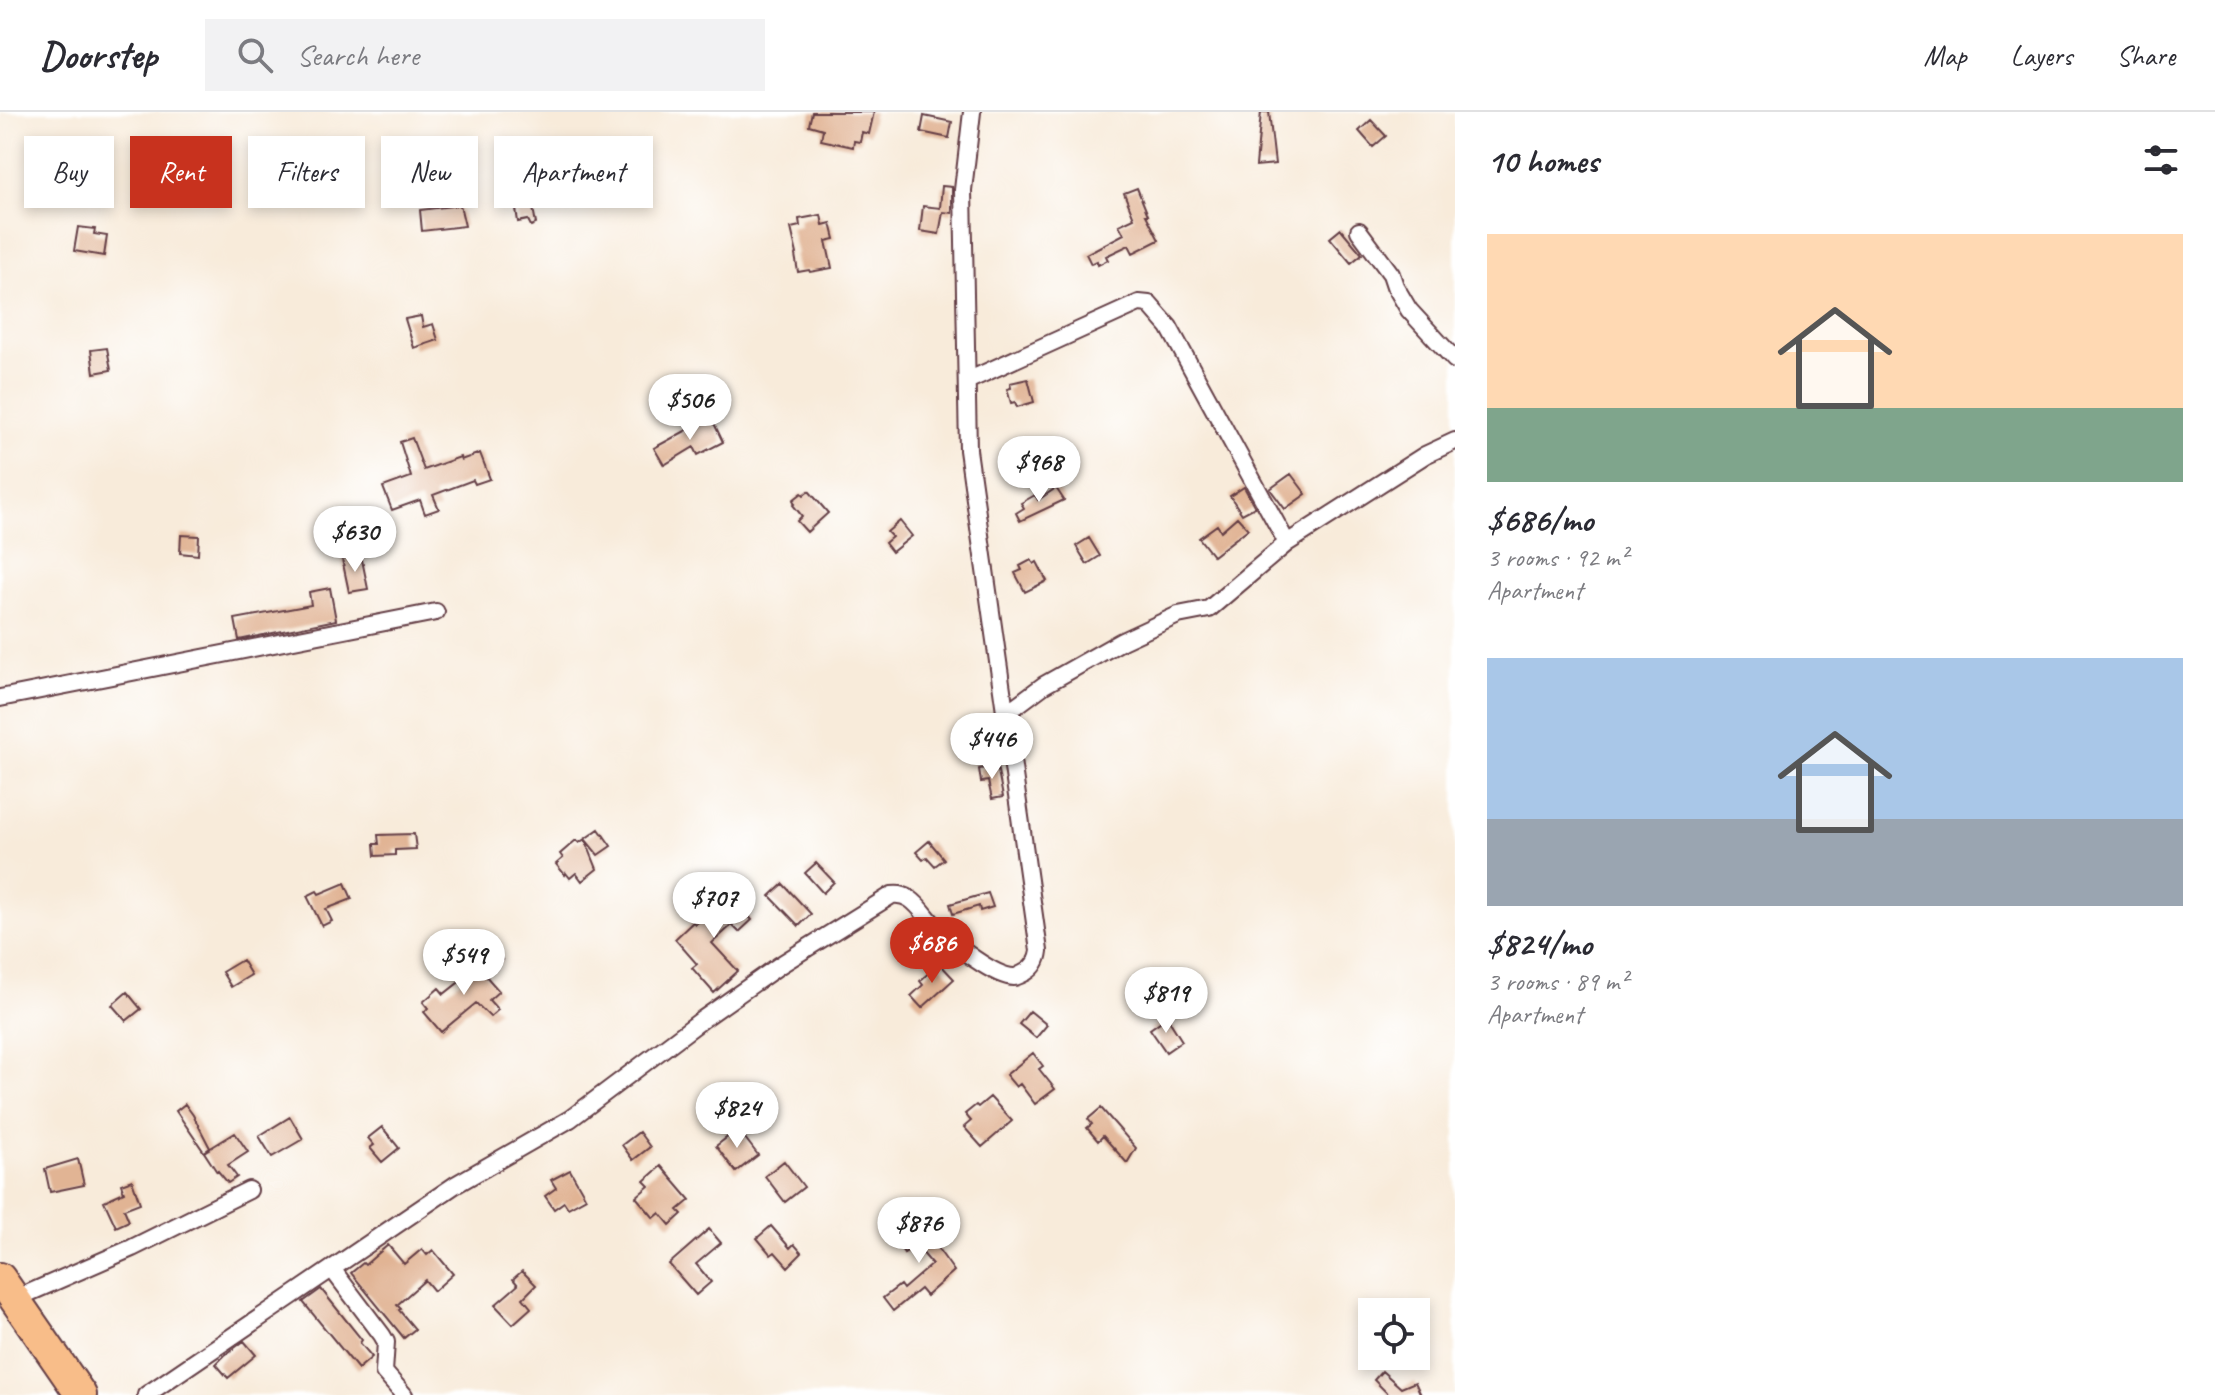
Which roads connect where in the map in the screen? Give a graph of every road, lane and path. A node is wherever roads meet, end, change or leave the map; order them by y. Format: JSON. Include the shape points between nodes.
{"nodes":[{"id":1,"x":972,"y":112,"type":"edge"},
{"id":2,"x":1359,"y":231,"type":"dead end"},
{"id":3,"x":1455,"y":360,"type":"edge"},
{"id":4,"x":967,"y":381,"type":"junction"},
{"id":5,"x":1455,"y":441,"type":"edge"},
{"id":6,"x":1287,"y":543,"type":"junction"},
{"id":7,"x":436,"y":612,"type":"dead end"},
{"id":8,"x":0,"y":698,"type":"edge"},
{"id":9,"x":1005,"y":714,"type":"junction"},
{"id":10,"x":249,"y":1190,"type":"dead end"},
{"id":11,"x":332,"y":1269,"type":"junction"},
{"id":12,"x":8,"y":1289,"type":"edge"},
{"id":13,"x":81,"y":1395,"type":"edge"},
{"id":14,"x":146,"y":1395,"type":"edge"},
{"id":15,"x":404,"y":1395,"type":"edge"}],
"edges":[{"from":1,"to":4,"type":"street","via":[[963,190]]},
{"from":2,"to":3,"type":"street","via":[[1391,274],[1409,310]]},
{"from":4,"to":6,"type":"street","via":[[1139,303],[1149,304],[1169,327]]},
{"from":4,"to":9,"type":"street","via":[[968,450]]},
{"from":5,"to":6,"type":"street"},
{"from":6,"to":9,"type":"street","via":[[1209,609],[1178,615],[1122,641]]},
{"from":7,"to":8,"type":"street"},
{"from":9,"to":11,"type":"street","via":[[1039,951],[1030,969],[1014,977],[977,961],[938,930],[912,900],[892,895],[780,965],[570,1119],[455,1185]]},
{"from":10,"to":12,"type":"street","via":[[132,1248]]},
{"from":11,"to":14,"type":"street"},
{"from":11,"to":15,"type":"street","via":[[386,1342],[384,1372]]},
{"from":12,"to":13,"type":"highway"}]}
